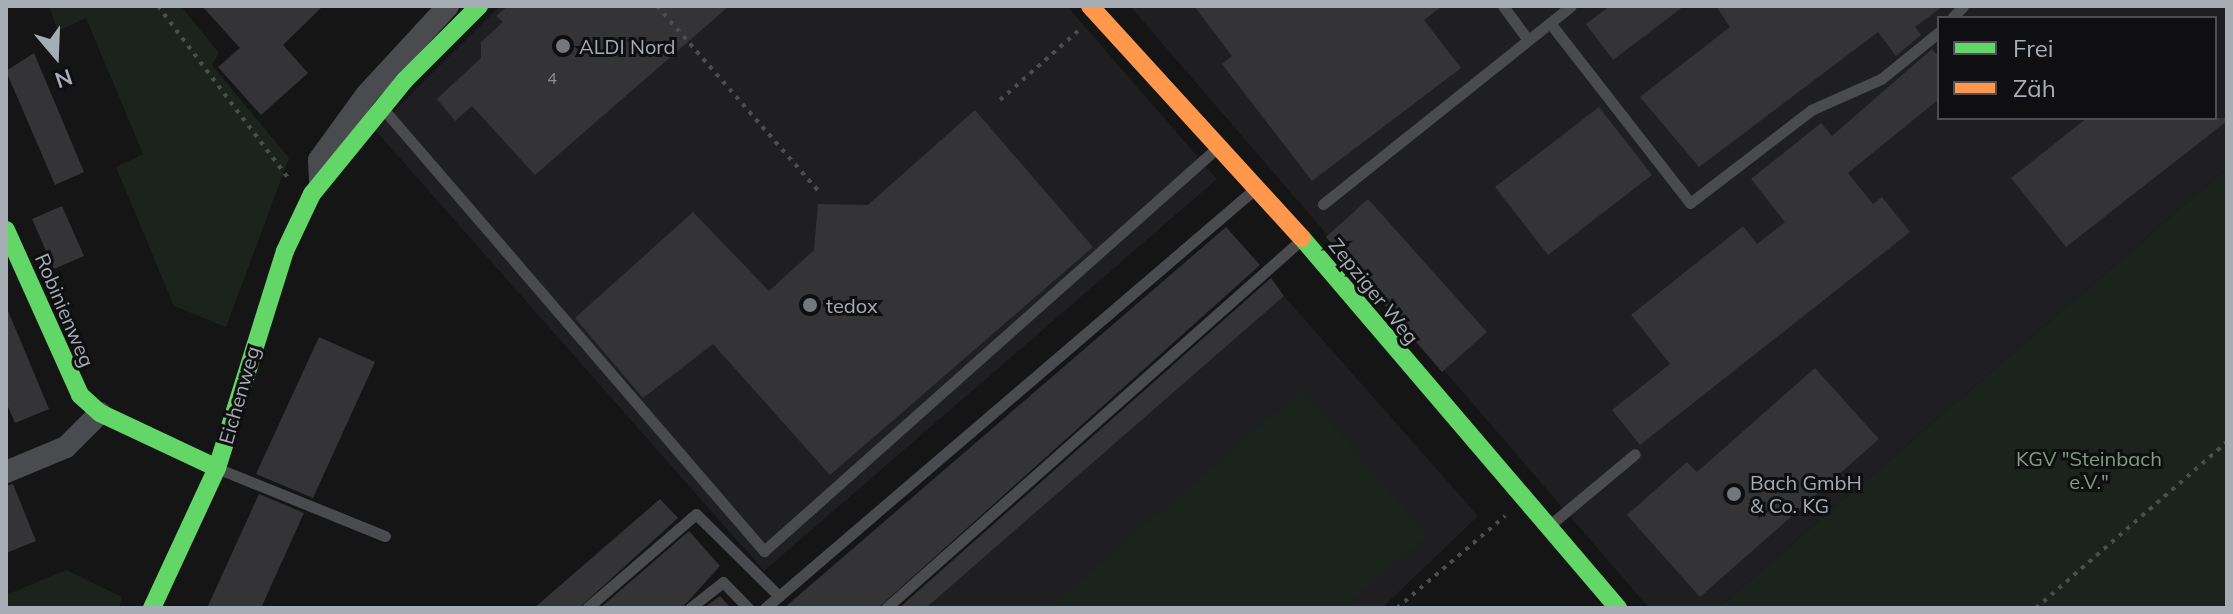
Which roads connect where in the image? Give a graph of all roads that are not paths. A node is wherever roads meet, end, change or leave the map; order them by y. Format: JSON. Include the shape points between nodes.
{"nodes":[{"id":1,"x":479,"y":6,"type":"edge"},
{"id":2,"x":1503,"y":6,"type":"edge"},
{"id":3,"x":1571,"y":6,"type":"edge"},
{"id":4,"x":445,"y":7,"type":"edge"},
{"id":5,"x":1094,"y":10,"type":"edge"},
{"id":6,"x":1550,"y":23,"type":"junction"},
{"id":7,"x":1937,"y":34,"type":"edge"},
{"id":8,"x":1528,"y":40,"type":"junction"},
{"id":9,"x":374,"y":102,"type":"junction"},
{"id":10,"x":1220,"y":145,"type":"junction"},
{"id":11,"x":1258,"y":186,"type":"junction"},
{"id":12,"x":316,"y":187,"type":"joint"},
{"id":13,"x":1323,"y":204,"type":"dead end"},
{"id":14,"x":6,"y":230,"type":"edge"},
{"id":15,"x":1303,"y":238,"type":"junction"},
{"id":16,"x":100,"y":413,"type":"junction"},
{"id":17,"x":1635,"y":454,"type":"dead end"},
{"id":18,"x":217,"y":468,"type":"junction"},
{"id":19,"x":6,"y":472,"type":"edge"},
{"id":20,"x":1548,"y":527,"type":"junction"},
{"id":21,"x":385,"y":536,"type":"dead end"},
{"id":22,"x":779,"y":596,"type":"junction"},
{"id":23,"x":152,"y":608,"type":"edge"},
{"id":24,"x":587,"y":608,"type":"edge"},
{"id":25,"x":690,"y":608,"type":"edge"},
{"id":26,"x":748,"y":608,"type":"edge"},
{"id":27,"x":765,"y":608,"type":"edge"},
{"id":28,"x":886,"y":608,"type":"edge"},
{"id":29,"x":1618,"y":608,"type":"edge"}],
"edges":[{"from":1,"to":9,"type":"street","name":"Eichenweg"},
{"from":2,"to":8,"type":"lane"},
{"from":3,"to":6,"type":"lane"},
{"from":4,"to":9,"type":"street","name":"Eichenweg"},
{"from":5,"to":10,"type":"street","name":"Zepziger Weg"},
{"from":6,"to":7,"type":"lane","via":[[1690,203],[1811,110],[1881,79]]},
{"from":6,"to":8,"type":"lane"},
{"from":8,"to":13,"type":"lane"},
{"from":9,"to":10,"type":"lane","via":[[764,551]]},
{"from":9,"to":12,"type":"street","name":"Eichenweg","via":[[319,160]]},
{"from":10,"to":11,"type":"street","name":"Zepziger Weg"},
{"from":11,"to":15,"type":"street","name":"Zepziger Weg"},
{"from":11,"to":22,"type":"lane"},
{"from":12,"to":18,"type":"street","name":"Eichenweg","via":[[285,251]]},
{"from":14,"to":16,"type":"street","name":"Robinienweg","via":[[63,369]]},
{"from":15,"to":20,"type":"street","name":"Zepziger Weg"},
{"from":15,"to":28,"type":"lane"},
{"from":16,"to":18,"type":"street","name":"Robinienweg"},
{"from":16,"to":19,"type":"street","via":[[66,447]]},
{"from":17,"to":20,"type":"lane"},
{"from":18,"to":21,"type":"lane"},
{"from":18,"to":23,"type":"street","name":"Eichenweg"},
{"from":20,"to":29,"type":"street","name":"Zepziger Weg"},
{"from":22,"to":24,"type":"lane","via":[[696,514]]},
{"from":22,"to":27,"type":"lane"},
{"from":25,"to":26,"type":"lane","via":[[723,582]]}]}
